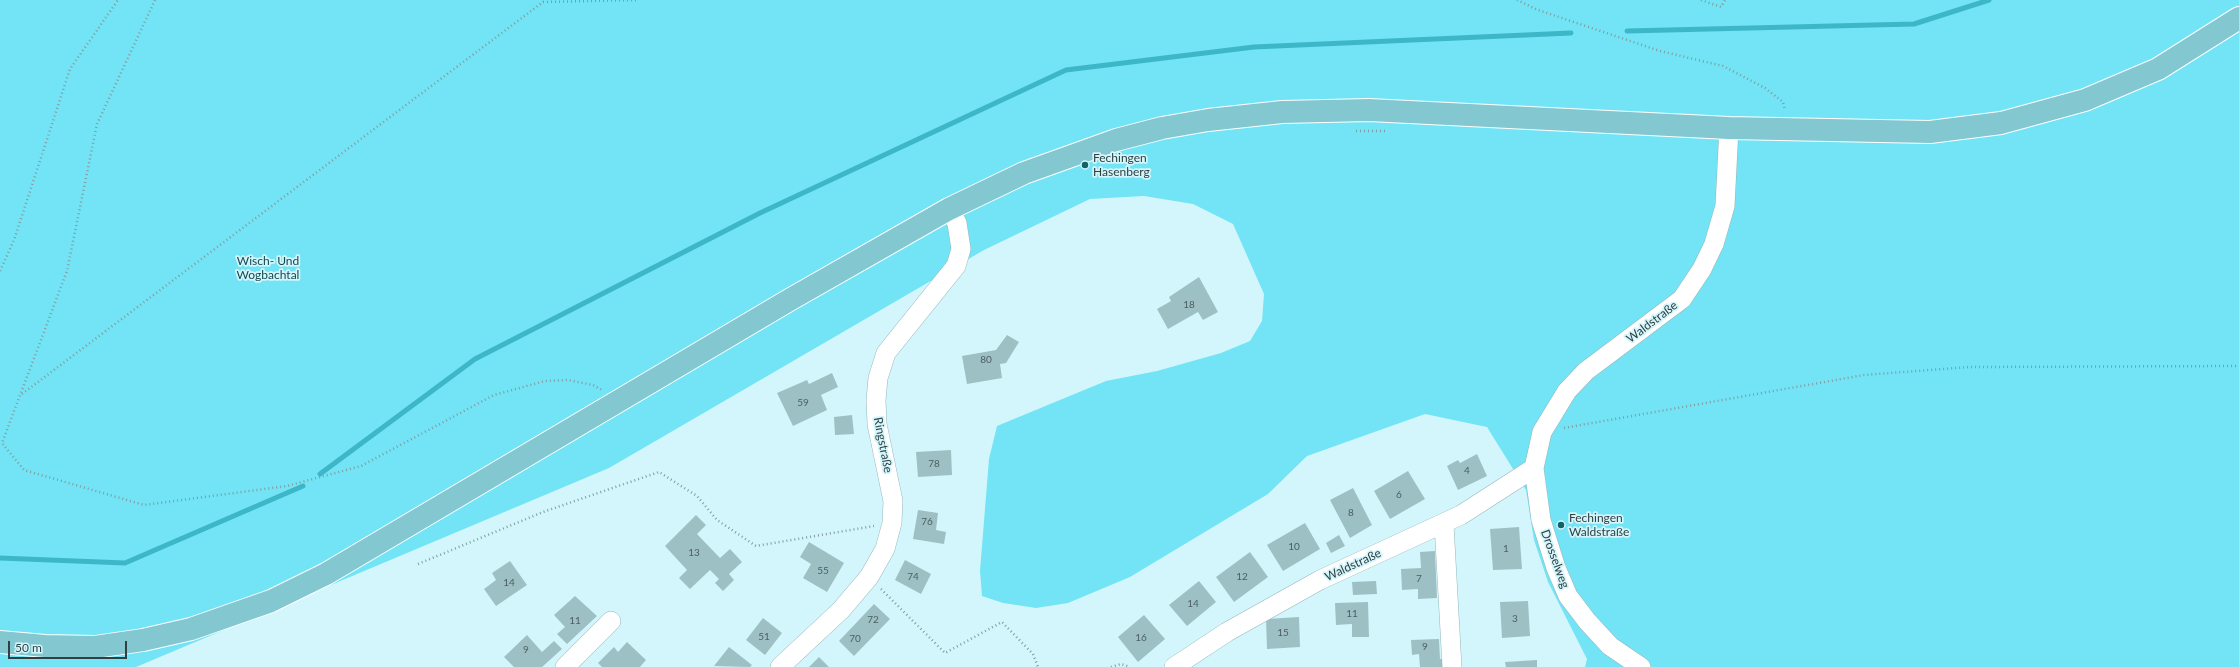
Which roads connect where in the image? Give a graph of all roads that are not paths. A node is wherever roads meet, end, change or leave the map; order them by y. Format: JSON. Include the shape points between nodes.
{"nodes":[{"id":1,"x":2239,"y":18,"type":"edge"},
{"id":2,"x":1729,"y":128,"type":"junction"},
{"id":3,"x":949,"y":209,"type":"junction"},
{"id":4,"x":1534,"y":468,"type":"junction"},
{"id":5,"x":1536,"y":493,"type":"joint"},
{"id":6,"x":1444,"y":524,"type":"junction"},
{"id":7,"x":611,"y":621,"type":"dead end"},
{"id":8,"x":0,"y":642,"type":"edge"},
{"id":9,"x":565,"y":667,"type":"edge"},
{"id":10,"x":780,"y":667,"type":"edge"},
{"id":11,"x":1174,"y":667,"type":"edge"},
{"id":12,"x":1452,"y":667,"type":"edge"},
{"id":13,"x":1641,"y":667,"type":"edge"}],
"edges":[{"from":1,"to":2,"type":"main road","via":[[2158,69],[2085,100],[2001,123],[1930,132]]},
{"from":2,"to":3,"type":"main road","via":[[1369,110],[1282,112],[1162,128],[1116,140],[1024,173]]},
{"from":2,"to":4,"type":"street","name":"Waldstraße","via":[[1725,206],[1714,244],[1702,269],[1682,299],[1586,371],[1567,391],[1542,432]]},
{"from":3,"to":8,"type":"main road","via":[[784,303],[326,574],[270,601],[191,629],[143,640],[95,647]]},
{"from":3,"to":10,"type":"street","name":"Ringstraße","via":[[957,223],[961,249],[956,266],[886,353],[878,378],[878,424],[893,501],[892,524],[886,550],[841,610]]},
{"from":4,"to":5,"type":"street","name":"Waldstraße"},
{"from":4,"to":6,"type":"street","name":"Waldstraße"},
{"from":5,"to":13,"type":"street","name":"Drosselweg","via":[[1541,520],[1568,596],[1610,646]]},
{"from":6,"to":11,"type":"street","name":"Waldstraße","via":[[1320,580],[1227,632]]},
{"from":6,"to":12,"type":"street"},
{"from":7,"to":9,"type":"street"}]}
